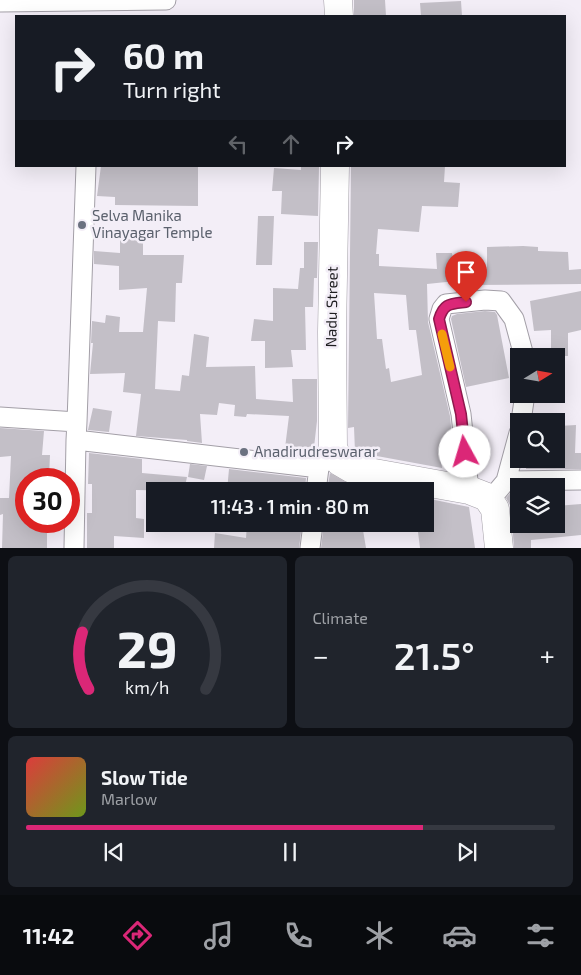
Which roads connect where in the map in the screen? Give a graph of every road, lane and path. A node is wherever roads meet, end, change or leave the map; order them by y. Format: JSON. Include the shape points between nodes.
{"nodes":[{"id":1,"x":166,"y":0,"type":"edge"},
{"id":2,"x":338,"y":0,"type":"edge"},
{"id":3,"x":0,"y":2,"type":"edge"},
{"id":4,"x":82,"y":9,"type":"edge"},
{"id":5,"x":339,"y":15,"type":"edge"},
{"id":6,"x":86,"y":167,"type":"edge"},
{"id":7,"x":335,"y":167,"type":"edge"},
{"id":8,"x":522,"y":348,"type":"edge"},
{"id":9,"x":0,"y":417,"type":"edge"},
{"id":10,"x":76,"y":431,"type":"junction"},
{"id":11,"x":510,"y":450,"type":"edge"},
{"id":12,"x":326,"y":458,"type":"junction"},
{"id":13,"x":581,"y":480,"type":"edge"},
{"id":14,"x":319,"y":482,"type":"edge"},
{"id":15,"x":488,"y":490,"type":"junction"},
{"id":16,"x":312,"y":532,"type":"edge"},
{"id":17,"x":74,"y":548,"type":"edge"},
{"id":18,"x":310,"y":548,"type":"edge"},
{"id":19,"x":499,"y":548,"type":"edge"}],
"edges":[{"from":1,"to":4,"type":"street"},
{"from":2,"to":5,"type":"main road"},
{"from":3,"to":4,"type":"street"},
{"from":6,"to":10,"type":"street"},
{"from":7,"to":12,"type":"main road","name":"Nadu Street"},
{"from":8,"to":15,"type":"street","via":[[514,318],[501,301],[446,304],[442,308],[439,319],[461,414]]},
{"from":9,"to":10,"type":"street"},
{"from":10,"to":12,"type":"street"},
{"from":10,"to":17,"type":"street"},
{"from":11,"to":15,"type":"street"},
{"from":12,"to":14,"type":"street"},
{"from":12,"to":15,"type":"main road","via":[[352,469]]},
{"from":13,"to":15,"type":"street"},
{"from":15,"to":19,"type":"main road","via":[[495,509]]},
{"from":16,"to":18,"type":"street"}]}
